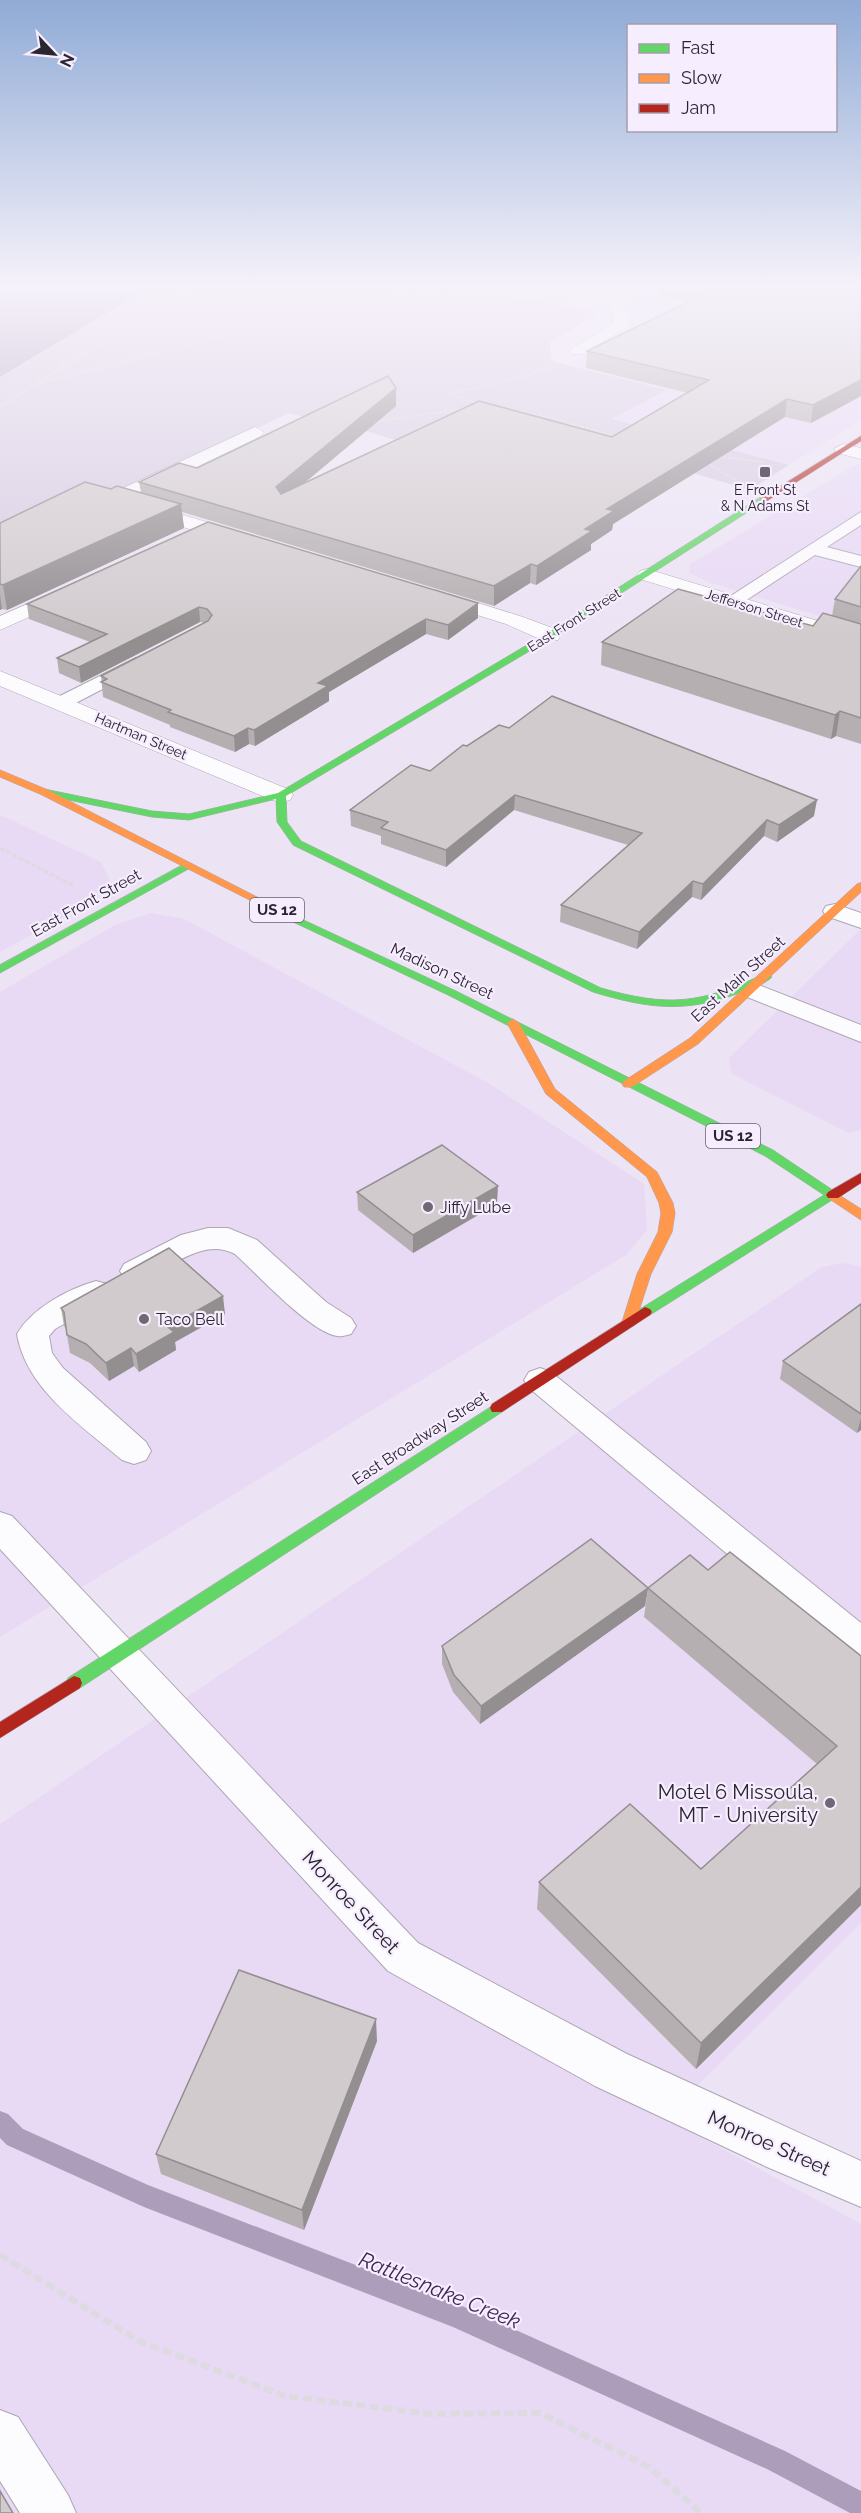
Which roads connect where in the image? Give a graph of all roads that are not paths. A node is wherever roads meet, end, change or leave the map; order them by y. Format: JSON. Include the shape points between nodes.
{"nodes":[{"id":1,"x":255,"y":432,"type":"dead end"},
{"id":2,"x":861,"y":438,"type":"edge"},
{"id":3,"x":843,"y":449,"type":"junction"},
{"id":4,"x":861,"y":454,"type":"edge"},
{"id":5,"x":861,"y":516,"type":"edge"},
{"id":6,"x":207,"y":528,"type":"junction"},
{"id":7,"x":177,"y":542,"type":"edge"},
{"id":8,"x":260,"y":543,"type":"edge"},
{"id":9,"x":813,"y":549,"type":"junction"},
{"id":10,"x":861,"y":562,"type":"edge"},
{"id":11,"x":647,"y":574,"type":"junction"},
{"id":12,"x":84,"y":585,"type":"edge"},
{"id":13,"x":412,"y":589,"type":"edge"},
{"id":14,"x":732,"y":602,"type":"junction"},
{"id":15,"x":0,"y":624,"type":"edge"},
{"id":16,"x":550,"y":635,"type":"junction"},
{"id":17,"x":861,"y":641,"type":"edge"},
{"id":18,"x":151,"y":656,"type":"edge"},
{"id":19,"x":0,"y":678,"type":"edge"},
{"id":20,"x":62,"y":703,"type":"junction"},
{"id":21,"x":0,"y":773,"type":"edge"},
{"id":22,"x":44,"y":792,"type":"junction"},
{"id":23,"x":282,"y":795,"type":"junction"},
{"id":24,"x":188,"y":865,"type":"junction"},
{"id":25,"x":861,"y":886,"type":"edge"},
{"id":26,"x":835,"y":910,"type":"junction"},
{"id":27,"x":861,"y":921,"type":"edge"},
{"id":28,"x":0,"y":970,"type":"edge"},
{"id":29,"x":758,"y":983,"type":"junction"},
{"id":30,"x":513,"y":1023,"type":"junction"},
{"id":31,"x":861,"y":1034,"type":"edge"},
{"id":32,"x":628,"y":1084,"type":"junction"},
{"id":33,"x":861,"y":1177,"type":"edge"},
{"id":34,"x":833,"y":1196,"type":"junction"},
{"id":35,"x":861,"y":1216,"type":"edge"},
{"id":36,"x":629,"y":1322,"type":"junction"},
{"id":37,"x":340,"y":1326,"type":"dead end"},
{"id":38,"x":540,"y":1380,"type":"junction"},
{"id":39,"x":134,"y":1451,"type":"dead end"},
{"id":40,"x":0,"y":1526,"type":"edge"},
{"id":41,"x":861,"y":1644,"type":"edge"},
{"id":42,"x":118,"y":1654,"type":"junction"},
{"id":43,"x":0,"y":1731,"type":"edge"},
{"id":44,"x":861,"y":2184,"type":"edge"},
{"id":45,"x":0,"y":2435,"type":"edge"},
{"id":46,"x":50,"y":2513,"type":"edge"}],
"edges":[{"from":1,"to":6,"type":"street","via":[[113,500]]},
{"from":2,"to":3,"type":"main road","name":"East Front Street"},
{"from":3,"to":4,"type":"street"},
{"from":3,"to":11,"type":"main road","name":"East Front Street"},
{"from":5,"to":9,"type":"lane"},
{"from":6,"to":7,"type":"street"},
{"from":6,"to":8,"type":"street"},
{"from":9,"to":10,"type":"lane"},
{"from":9,"to":14,"type":"lane"},
{"from":11,"to":14,"type":"street","name":"Jefferson Street"},
{"from":11,"to":16,"type":"main road","name":"East Front Street"},
{"from":12,"to":15,"type":"street"},
{"from":13,"to":16,"type":"street"},
{"from":14,"to":17,"type":"street","name":"Jefferson Street"},
{"from":16,"to":23,"type":"main road","name":"East Front Street"},
{"from":18,"to":20,"type":"lane"},
{"from":19,"to":20,"type":"street","name":"Hartman Street"},
{"from":20,"to":23,"type":"street","name":"Hartman Street"},
{"from":21,"to":22,"type":"main road","name":"Madison Street","number":"US 12"},
{"from":22,"to":23,"type":"main road","name":"East Front Street","via":[[152,814],[189,817]]},
{"from":22,"to":24,"type":"main road","name":"Madison Street","number":"US 12"},
{"from":23,"to":29,"type":"main road","via":[[279,819],[284,832],[297,843],[597,990],[646,1005],[679,1007],[723,998]]},
{"from":24,"to":28,"type":"main road","name":"East Front Street"},
{"from":24,"to":30,"type":"main road","name":"Madison Street","number":"US 12"},
{"from":25,"to":26,"type":"main road","name":"East Main Street"},
{"from":26,"to":27,"type":"lane"},
{"from":26,"to":29,"type":"main road","name":"East Main Street"},
{"from":29,"to":31,"type":"lane"},
{"from":29,"to":32,"type":"main road","name":"East Main Street","via":[[694,1041]]},
{"from":30,"to":32,"type":"main road","name":"Madison Street","number":"US 12"},
{"from":30,"to":36,"type":"main road","via":[[550,1091],[652,1175],[663,1193],[669,1224],[646,1269]]},
{"from":32,"to":34,"type":"main road","name":"Madison Street","number":"US 12","via":[[769,1153]]},
{"from":33,"to":34,"type":"main road","name":"East Broadway Street"},
{"from":34,"to":35,"type":"main road","name":"Madison Street"},
{"from":34,"to":36,"type":"main road","name":"East Broadway Street"},
{"from":36,"to":38,"type":"main road","name":"East Broadway Street"},
{"from":37,"to":39,"type":"lane","via":[[315,1310],[246,1247],[228,1238],[208,1238],[177,1247],[44,1321],[33,1334],[37,1353],[47,1370]]},
{"from":38,"to":41,"type":"lane"},
{"from":38,"to":42,"type":"main road","name":"East Broadway Street"},
{"from":40,"to":42,"type":"lane","name":"Monroe Street"},
{"from":42,"to":43,"type":"main road","name":"East Broadway Street"},
{"from":42,"to":44,"type":"lane","name":"Monroe Street","via":[[403,1958],[611,2070]]},
{"from":45,"to":46,"type":"lane"}]}
